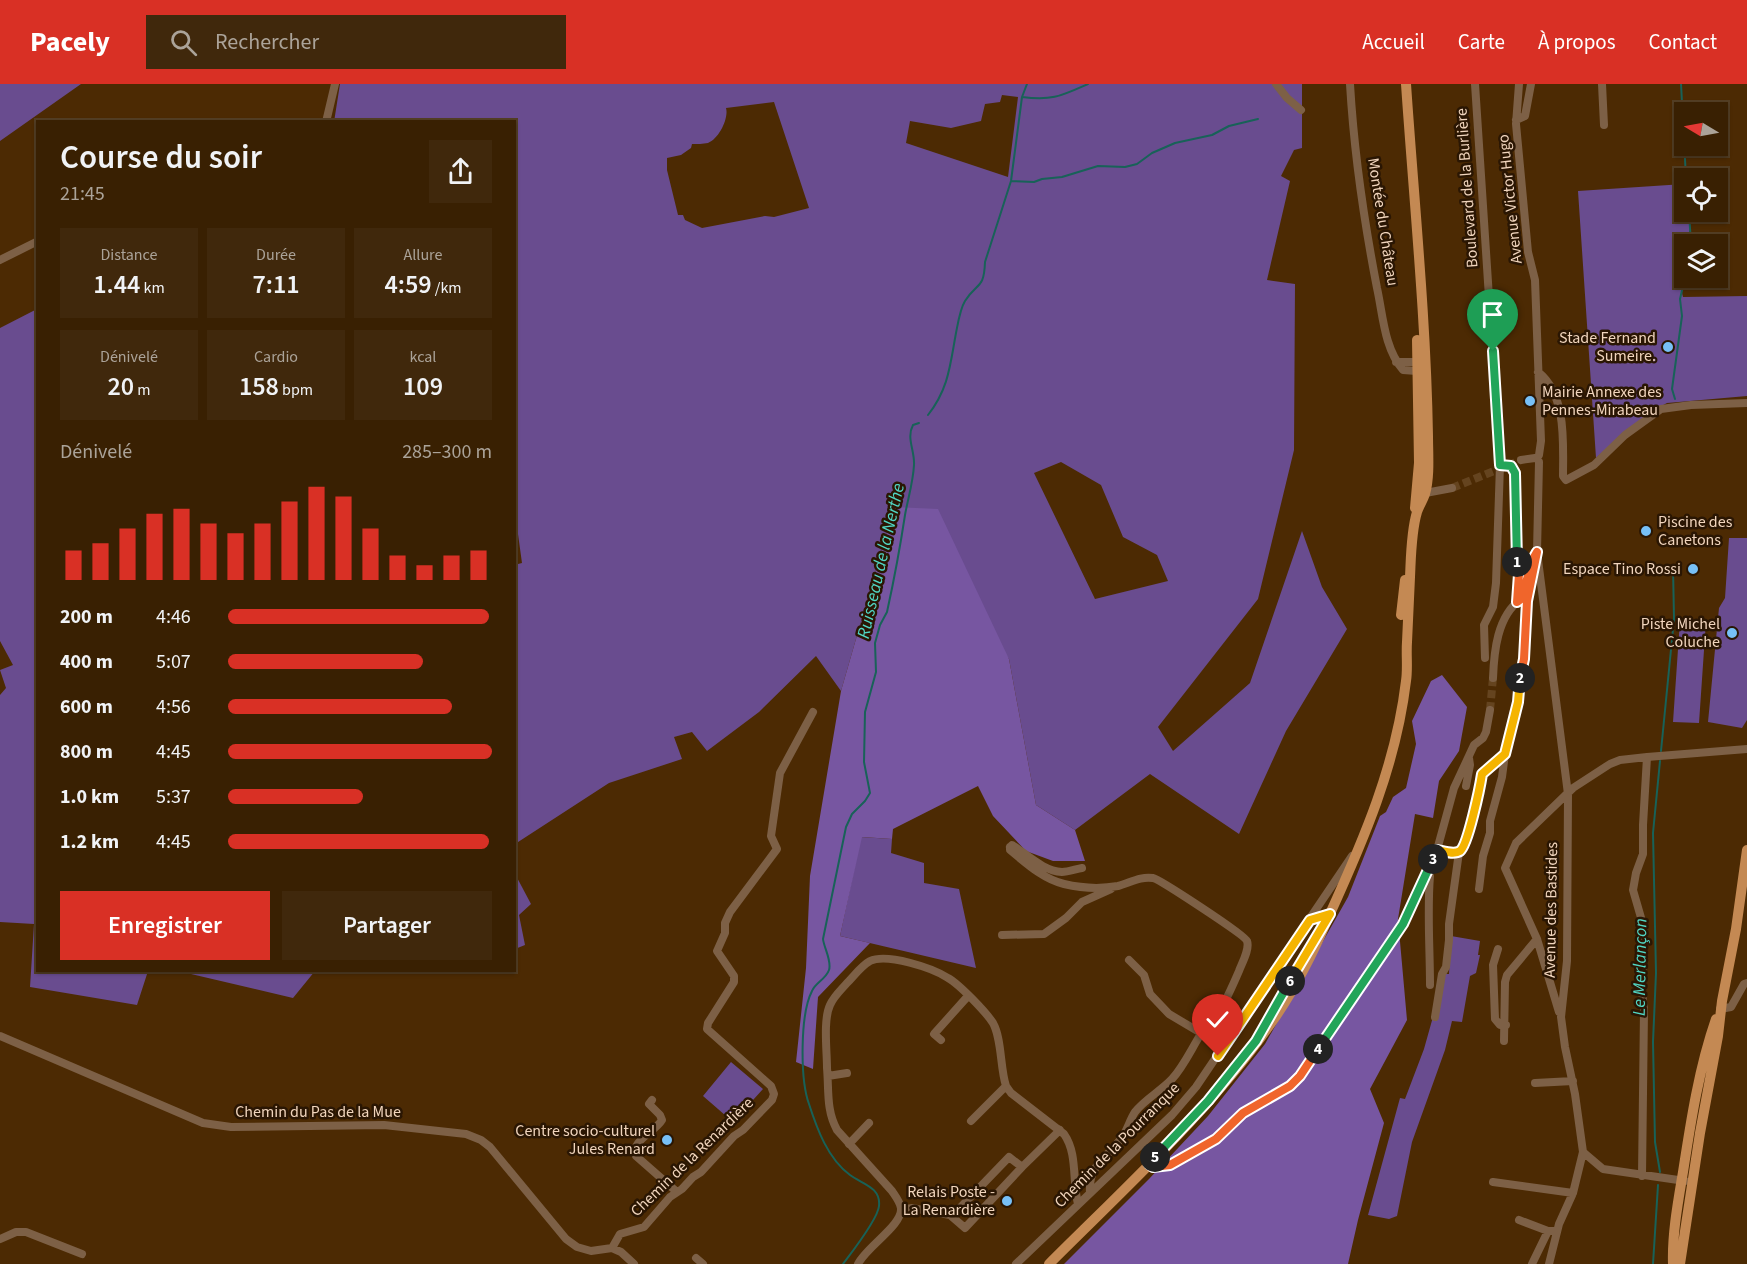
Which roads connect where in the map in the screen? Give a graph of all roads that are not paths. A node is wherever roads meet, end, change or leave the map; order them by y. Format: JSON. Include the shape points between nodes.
{"nodes":[{"id":1,"x":334,"y":84,"type":"edge"},
{"id":2,"x":1276,"y":84,"type":"edge"},
{"id":3,"x":1350,"y":84,"type":"edge"},
{"id":4,"x":1406,"y":84,"type":"edge"},
{"id":5,"x":1475,"y":84,"type":"edge"},
{"id":6,"x":1519,"y":84,"type":"edge"},
{"id":7,"x":1531,"y":84,"type":"edge"},
{"id":8,"x":1602,"y":84,"type":"edge"},
{"id":9,"x":1301,"y":110,"type":"dead end"},
{"id":10,"x":326,"y":120,"type":"edge"},
{"id":11,"x":1516,"y":120,"type":"junction"},
{"id":12,"x":1604,"y":125,"type":"dead end"},
{"id":13,"x":36,"y":242,"type":"edge"},
{"id":14,"x":0,"y":260,"type":"edge"},
{"id":15,"x":1419,"y":365,"type":"junction"},
{"id":16,"x":1538,"y":372,"type":"junction"},
{"id":17,"x":1747,"y":403,"type":"edge"},
{"id":18,"x":1538,"y":458,"type":"junction"},
{"id":19,"x":1521,"y":460,"type":"tunnel mouth"},
{"id":20,"x":1500,"y":465,"type":"junction"},
{"id":21,"x":1452,"y":488,"type":"tunnel mouth"},
{"id":22,"x":1421,"y":494,"type":"junction"},
{"id":23,"x":1537,"y":552,"type":"junction"},
{"id":24,"x":1517,"y":602,"type":"junction"},
{"id":25,"x":1485,"y":658,"type":"dead end"},
{"id":26,"x":1493,"y":678,"type":"tunnel mouth"},
{"id":27,"x":1490,"y":710,"type":"tunnel mouth"},
{"id":28,"x":813,"y":712,"type":"dead end"},
{"id":29,"x":1747,"y":749,"type":"edge"},
{"id":30,"x":1505,"y":754,"type":"junction"},
{"id":31,"x":1647,"y":756,"type":"junction"},
{"id":32,"x":1469,"y":758,"type":"junction"},
{"id":33,"x":1466,"y":786,"type":"dead end"},
{"id":34,"x":1568,"y":794,"type":"junction"},
{"id":35,"x":1367,"y":833,"type":"junction"},
{"id":36,"x":1437,"y":850,"type":"junction"},
{"id":37,"x":1747,"y":850,"type":"edge"},
{"id":38,"x":1460,"y":852,"type":"junction"},
{"id":39,"x":1082,"y":868,"type":"dead end"},
{"id":40,"x":1427,"y":874,"type":"junction"},
{"id":41,"x":1119,"y":885,"type":"junction"},
{"id":42,"x":1479,"y":889,"type":"dead end"},
{"id":43,"x":1330,"y":914,"type":"junction"},
{"id":44,"x":1310,"y":920,"type":"junction"},
{"id":45,"x":1002,"y":935,"type":"dead end"},
{"id":46,"x":1537,"y":939,"type":"junction"},
{"id":47,"x":1498,"y":949,"type":"dead end"},
{"id":48,"x":1129,"y":960,"type":"dead end"},
{"id":49,"x":1747,"y":983,"type":"edge"},
{"id":50,"x":1430,"y":984,"type":"dead end"},
{"id":51,"x":968,"y":996,"type":"junction"},
{"id":52,"x":1721,"y":1006,"type":"junction"},
{"id":53,"x":1435,"y":1017,"type":"dead end"},
{"id":54,"x":1561,"y":1017,"type":"junction"},
{"id":55,"x":1506,"y":1025,"type":"junction"},
{"id":56,"x":1201,"y":1034,"type":"junction"},
{"id":57,"x":0,"y":1036,"type":"edge"},
{"id":58,"x":941,"y":1040,"type":"dead end"},
{"id":59,"x":1504,"y":1041,"type":"dead end"},
{"id":60,"x":847,"y":1073,"type":"dead end"},
{"id":61,"x":828,"y":1076,"type":"junction"},
{"id":62,"x":1573,"y":1081,"type":"junction"},
{"id":63,"x":1535,"y":1083,"type":"dead end"},
{"id":64,"x":1006,"y":1086,"type":"junction"},
{"id":65,"x":652,"y":1100,"type":"dead end"},
{"id":66,"x":971,"y":1121,"type":"dead end"},
{"id":67,"x":869,"y":1123,"type":"dead end"},
{"id":68,"x":1060,"y":1130,"type":"junction"},
{"id":69,"x":849,"y":1144,"type":"junction"},
{"id":70,"x":1583,"y":1152,"type":"junction"},
{"id":71,"x":1149,"y":1164,"type":"junction"},
{"id":72,"x":1022,"y":1167,"type":"junction"},
{"id":73,"x":1642,"y":1176,"type":"junction"},
{"id":74,"x":1493,"y":1182,"type":"dead end"},
{"id":75,"x":1687,"y":1182,"type":"junction"},
{"id":76,"x":677,"y":1192,"type":"junction"},
{"id":77,"x":1090,"y":1193,"type":"junction"},
{"id":78,"x":1573,"y":1193,"type":"junction"},
{"id":79,"x":1078,"y":1204,"type":"junction"},
{"id":80,"x":901,"y":1210,"type":"junction"},
{"id":81,"x":950,"y":1215,"type":"junction"},
{"id":82,"x":1520,"y":1221,"type":"dead end"},
{"id":83,"x":1552,"y":1231,"type":"junction"},
{"id":84,"x":0,"y":1239,"type":"edge"},
{"id":85,"x":612,"y":1248,"type":"junction"},
{"id":86,"x":82,"y":1254,"type":"dead end"},
{"id":87,"x":634,"y":1264,"type":"edge"},
{"id":88,"x":858,"y":1264,"type":"edge"},
{"id":89,"x":1016,"y":1264,"type":"edge"},
{"id":90,"x":1049,"y":1264,"type":"edge"},
{"id":91,"x":1532,"y":1264,"type":"edge"},
{"id":92,"x":1549,"y":1264,"type":"edge"},
{"id":93,"x":1673,"y":1264,"type":"edge"},
{"id":94,"x":1680,"y":1264,"type":"edge"}],
"edges":[{"from":1,"to":10,"type":"street"},
{"from":2,"to":9,"type":"street"},
{"from":3,"to":15,"type":"street","name":"Montée du Château","via":[[1361,190],[1389,345],[1396,362]]},
{"from":4,"to":15,"type":"main road"},
{"from":5,"to":20,"type":"street","name":"Boulevard de la Burlière"},
{"from":6,"to":11,"type":"street","name":"Avenue Victor Hugo"},
{"from":7,"to":11,"type":"street","via":[[1525,116]]},
{"from":8,"to":12,"type":"street"},
{"from":11,"to":16,"type":"street","name":"Avenue Victor Hugo","via":[[1528,252],[1535,280]]},
{"from":13,"to":14,"type":"street"},
{"from":15,"to":22,"type":"main road"},
{"from":15,"to":22,"type":"main road","via":[[1425,383],[1428,435]]},
{"from":16,"to":17,"type":"street","via":[[1559,406],[1566,480],[1594,465],[1624,435],[1661,409]]},
{"from":16,"to":18,"type":"street","name":"Avenue Victor Hugo"},
{"from":18,"to":19,"type":"street"},
{"from":18,"to":23,"type":"street","name":"Avenue Victor Hugo"},
{"from":20,"to":24,"type":"street","via":[[1511,466],[1515,473]]},
{"from":20,"to":25,"type":"street","name":"Boulevard de la Burlière","via":[[1496,583],[1485,625]]},
{"from":21,"to":22,"type":"street"},
{"from":22,"to":35,"type":"main road","via":[[1410,580],[1407,680],[1395,747]]},
{"from":23,"to":24,"type":"street"},
{"from":23,"to":30,"type":"street","via":[[1527,601],[1518,702]]},
{"from":23,"to":34,"type":"street","name":"Avenue des Bastides"},
{"from":24,"to":26,"type":"street","via":[[1501,629]]},
{"from":27,"to":32,"type":"street","via":[[1486,732],[1475,743]]},
{"from":28,"to":76,"type":"street","name":"Chemin de la Renardière","via":[[780,773],[771,836],[777,849],[725,923],[717,951],[734,982],[707,1029],[771,1086],[774,1094],[743,1131]]},
{"from":29,"to":31,"type":"street"},
{"from":30,"to":38,"type":"street","via":[[1482,774],[1466,843]]},
{"from":30,"to":42,"type":"street"},
{"from":31,"to":34,"type":"street","via":[[1610,764]]},
{"from":31,"to":73,"type":"street","via":[[1643,854],[1633,890],[1644,928]]},
{"from":32,"to":33,"type":"street"},
{"from":32,"to":36,"type":"street","via":[[1450,798]]},
{"from":34,"to":46,"type":"street","via":[[1516,843],[1505,868]]},
{"from":34,"to":54,"type":"street","name":"Avenue des Bastides","via":[[1567,961]]},
{"from":35,"to":43,"type":"main road"},
{"from":35,"to":44,"type":"street","name":"Chemin de la Pourranque"},
{"from":36,"to":38,"type":"street"},
{"from":36,"to":40,"type":"street"},
{"from":37,"to":52,"type":"main road"},
{"from":38,"to":53,"type":"street","via":[[1446,967]]},
{"from":39,"to":41,"type":"street","via":[[1062,872],[1010,847],[1034,869],[1060,884],[1078,888]]},
{"from":40,"to":50,"type":"street"},
{"from":40,"to":71,"type":"street","via":[[1398,932],[1300,1076],[1243,1113],[1216,1139],[1191,1154],[1170,1165],[1157,1168]]},
{"from":41,"to":45,"type":"street","via":[[1082,902],[1044,934]]},
{"from":41,"to":56,"type":"street","via":[[1144,877],[1156,878],[1247,940],[1232,988]]},
{"from":43,"to":44,"type":"street"},
{"from":43,"to":71,"type":"main road","via":[[1280,1008],[1208,1101]]},
{"from":44,"to":77,"type":"street","name":"Chemin de la Pourranque","via":[[1196,1087]]},
{"from":46,"to":54,"type":"street"},
{"from":46,"to":55,"type":"street","via":[[1507,975]]},
{"from":47,"to":55,"type":"street","via":[[1492,964],[1495,1019],[1496,1023]]},
{"from":48,"to":56,"type":"street","via":[[1144,975],[1150,994],[1170,1014]]},
{"from":49,"to":52,"type":"street","via":[[1733,1005],[1727,1009]]},
{"from":51,"to":58,"type":"street","via":[[934,1034]]},
{"from":51,"to":61,"type":"street","via":[[947,976],[895,958],[870,961],[829,1005]]},
{"from":51,"to":64,"type":"street","via":[[997,1033]]},
{"from":52,"to":75,"type":"main road","via":[[1703,1059]]},
{"from":54,"to":62,"type":"street","name":"Avenue des Bastides"},
{"from":55,"to":59,"type":"street"},
{"from":56,"to":77,"type":"street","via":[[1173,1078],[1135,1113],[1121,1139],[1093,1171]]},
{"from":57,"to":85,"type":"street","name":"Chemin du Pas de la Mue","via":[[203,1123],[231,1127],[384,1125],[466,1134],[490,1148],[566,1239],[591,1251]]},
{"from":60,"to":61,"type":"street"},
{"from":61,"to":69,"type":"street","via":[[831,1118]]},
{"from":62,"to":63,"type":"street"},
{"from":62,"to":70,"type":"street","name":"Avenue des Bastides"},
{"from":64,"to":66,"type":"street"},
{"from":64,"to":68,"type":"street"},
{"from":65,"to":76,"type":"street","via":[[649,1104],[662,1120],[634,1151]]},
{"from":67,"to":69,"type":"street"},
{"from":68,"to":72,"type":"street"},
{"from":68,"to":79,"type":"street","via":[[1070,1143]]},
{"from":69,"to":80,"type":"street","via":[[887,1185]]},
{"from":70,"to":73,"type":"street","via":[[1603,1169]]},
{"from":70,"to":78,"type":"street"},
{"from":71,"to":90,"type":"main road"},
{"from":72,"to":81,"type":"street","via":[[1009,1157]]},
{"from":72,"to":81,"type":"street","via":[[965,1228]]},
{"from":73,"to":75,"type":"street"},
{"from":74,"to":78,"type":"street"},
{"from":75,"to":93,"type":"main road","via":[[1675,1233]]},
{"from":75,"to":94,"type":"main road"},
{"from":76,"to":85,"type":"street","name":"Chemin de la Renardière","via":[[644,1227],[620,1234]]},
{"from":77,"to":79,"type":"street","name":"Chemin de la Pourranque"},
{"from":78,"to":83,"type":"street"},
{"from":79,"to":89,"type":"street","name":"Chemin de la Pourranque"},
{"from":80,"to":81,"type":"street","via":[[912,1208]]},
{"from":80,"to":88,"type":"street","via":[[893,1225]]},
{"from":82,"to":83,"type":"street"},
{"from":83,"to":91,"type":"street"},
{"from":83,"to":92,"type":"street"},
{"from":84,"to":86,"type":"street","via":[[26,1232]]},
{"from":85,"to":87,"type":"street"}]}
